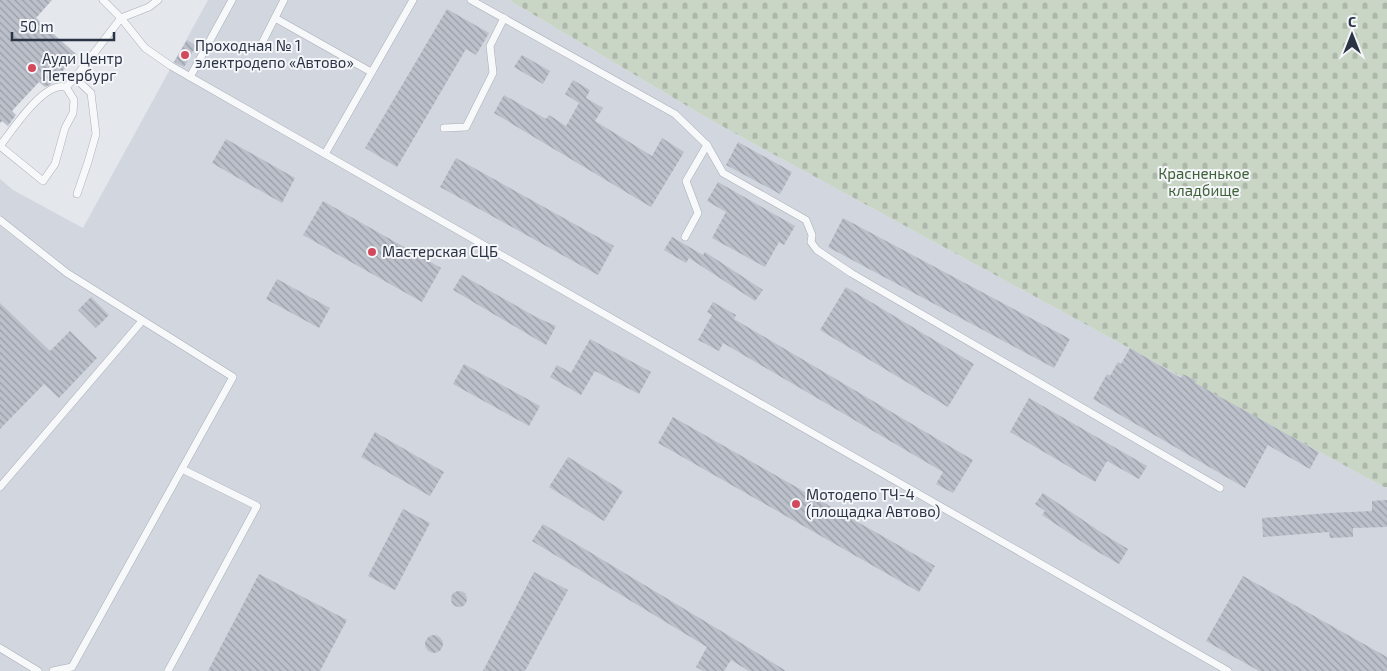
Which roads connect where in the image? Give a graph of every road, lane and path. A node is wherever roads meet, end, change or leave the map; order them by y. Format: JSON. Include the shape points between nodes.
{"nodes":[{"id":1,"x":102,"y":0,"type":"edge"},
{"id":2,"x":158,"y":0,"type":"edge"},
{"id":3,"x":232,"y":0,"type":"edge"},
{"id":4,"x":284,"y":0,"type":"edge"},
{"id":5,"x":412,"y":0,"type":"edge"},
{"id":6,"x":470,"y":0,"type":"edge"},
{"id":7,"x":121,"y":18,"type":"junction"},
{"id":8,"x":275,"y":18,"type":"junction"},
{"id":9,"x":504,"y":18,"type":"junction"},
{"id":10,"x":261,"y":45,"type":"dead end"},
{"id":11,"x":372,"y":72,"type":"junction"},
{"id":12,"x":190,"y":77,"type":"junction"},
{"id":13,"x":75,"y":78,"type":"junction"},
{"id":14,"x":66,"y":88,"type":"junction"},
{"id":15,"x":444,"y":128,"type":"dead end"},
{"id":16,"x":707,"y":144,"type":"junction"},
{"id":17,"x":0,"y":146,"type":"edge"},
{"id":18,"x":325,"y":154,"type":"junction"},
{"id":19,"x":77,"y":194,"type":"dead end"},
{"id":20,"x":0,"y":220,"type":"edge"},
{"id":21,"x":686,"y":237,"type":"dead end"},
{"id":22,"x":142,"y":321,"type":"junction"},
{"id":23,"x":182,"y":468,"type":"junction"},
{"id":24,"x":0,"y":487,"type":"edge"},
{"id":25,"x":1220,"y":488,"type":"dead end"},
{"id":26,"x":0,"y":648,"type":"edge"},
{"id":27,"x":38,"y":671,"type":"edge"},
{"id":28,"x":53,"y":671,"type":"edge"},
{"id":29,"x":168,"y":671,"type":"edge"},
{"id":30,"x":1228,"y":671,"type":"edge"}],
"edges":[{"from":1,"to":7,"type":"lane"},
{"from":2,"to":7,"type":"lane"},
{"from":3,"to":12,"type":"lane"},
{"from":4,"to":8,"type":"lane"},
{"from":5,"to":11,"type":"lane"},
{"from":6,"to":9,"type":"lane"},
{"from":7,"to":12,"type":"lane","via":[[145,48]]},
{"from":7,"to":13,"type":"lane"},
{"from":8,"to":10,"type":"lane"},
{"from":8,"to":11,"type":"lane"},
{"from":9,"to":15,"type":"lane","via":[[490,46],[493,73],[466,127]]},
{"from":9,"to":16,"type":"lane","via":[[675,114]]},
{"from":11,"to":18,"type":"lane"},
{"from":12,"to":18,"type":"lane"},
{"from":13,"to":14,"type":"lane"},
{"from":13,"to":19,"type":"lane","via":[[91,93],[96,134]]},
{"from":14,"to":17,"type":"lane","via":[[58,87],[30,106]]},
{"from":14,"to":17,"type":"lane","via":[[74,100],[73,113],[65,128],[55,164],[43,181]]},
{"from":16,"to":21,"type":"lane","via":[[686,181],[698,213]]},
{"from":16,"to":25,"type":"lane","via":[[723,173],[806,220],[812,234],[811,242],[817,250],[851,273]]},
{"from":18,"to":30,"type":"lane"},
{"from":20,"to":22,"type":"lane","via":[[66,273]]},
{"from":22,"to":23,"type":"lane","via":[[233,377]]},
{"from":22,"to":24,"type":"lane"},
{"from":23,"to":28,"type":"lane","via":[[72,667]]},
{"from":23,"to":29,"type":"lane","via":[[256,506]]},
{"from":26,"to":27,"type":"lane"}]}
